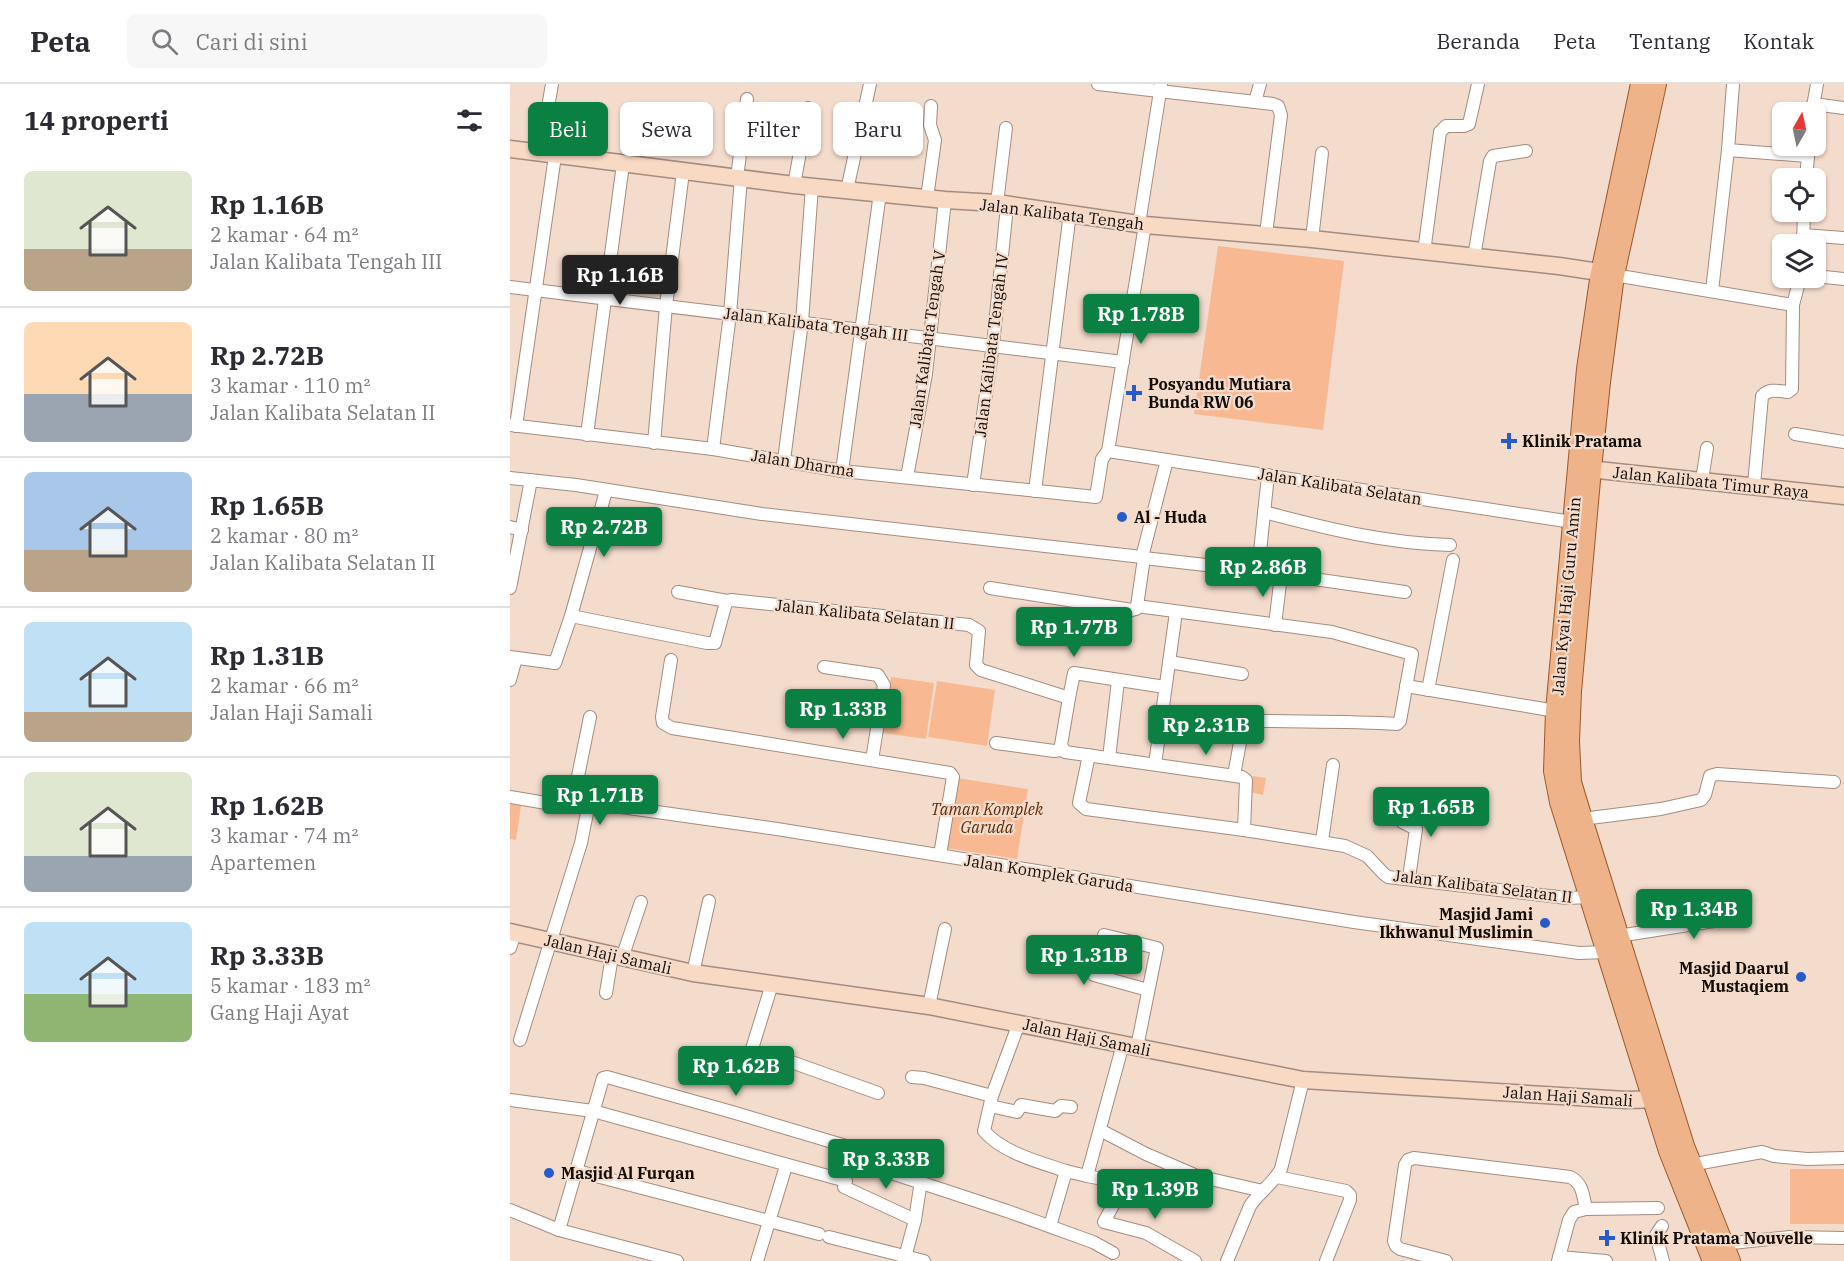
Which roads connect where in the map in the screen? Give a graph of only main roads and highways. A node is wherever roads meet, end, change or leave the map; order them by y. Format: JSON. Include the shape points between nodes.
{"nodes":[{"id":1,"x":1641,"y":84,"type":"edge"},
{"id":2,"x":1656,"y":84,"type":"edge"},
{"id":3,"x":1602,"y":273,"type":"junction"},
{"id":4,"x":1584,"y":468,"type":"junction"},
{"id":5,"x":1608,"y":947,"type":"junction"},
{"id":6,"x":1655,"y":1099,"type":"junction"},
{"id":7,"x":1722,"y":1255,"type":"edge"}],
"edges":[{"from":1,"to":3,"type":"main road","name":"Jalan Kyai Haji Guru Amin"},
{"from":2,"to":3,"type":"main road","name":"Jalan Kyai Haji Guru Amin"},
{"from":3,"to":4,"type":"main road","name":"Jalan Kyai Haji Guru Amin","via":[[1587,369]]},
{"from":4,"to":5,"type":"main road","name":"Jalan Kyai Haji Guru Amin","via":[[1571,691],[1571,782]]},
{"from":4,"to":5,"type":"main road","name":"Jalan Kyai Haji Guru Amin","via":[[1562,520],[1550,710],[1556,786],[1587,897]]},
{"from":5,"to":6,"type":"main road","name":"Jalan Kyai Haji Guru Amin"},
{"from":6,"to":7,"type":"main road","via":[[1690,1165]]},
{"from":6,"to":7,"type":"main road","via":[[1669,1151]]}]}
